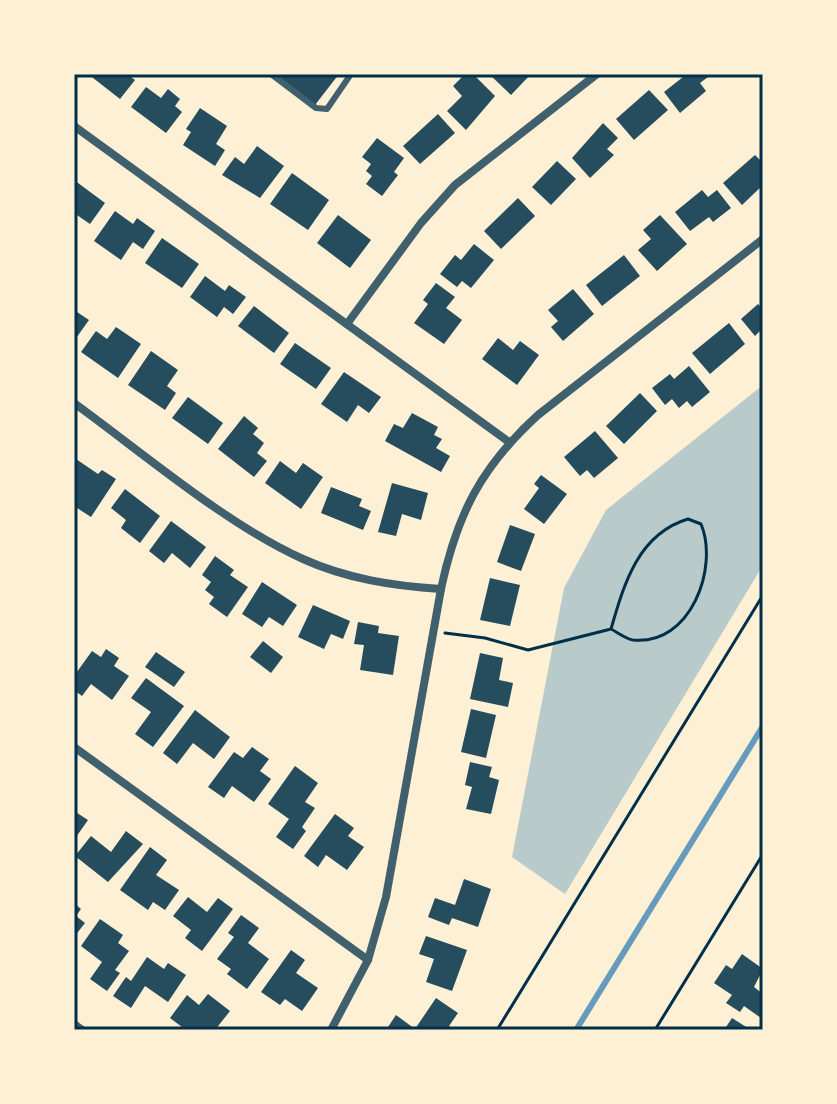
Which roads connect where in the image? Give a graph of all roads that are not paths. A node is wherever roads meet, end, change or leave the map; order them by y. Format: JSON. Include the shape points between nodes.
{"nodes":[{"id":1,"x":271,"y":74,"type":"edge"},
{"id":2,"x":351,"y":74,"type":"edge"},
{"id":3,"x":597,"y":74,"type":"edge"},
{"id":4,"x":74,"y":126,"type":"edge"},
{"id":5,"x":763,"y":239,"type":"edge"},
{"id":6,"x":347,"y":324,"type":"junction"},
{"id":7,"x":74,"y":403,"type":"edge"},
{"id":8,"x":509,"y":442,"type":"junction"},
{"id":9,"x":441,"y":589,"type":"junction"},
{"id":10,"x":74,"y":747,"type":"edge"},
{"id":11,"x":368,"y":960,"type":"junction"},
{"id":12,"x":74,"y":1024,"type":"edge"},
{"id":13,"x":82,"y":1030,"type":"edge"},
{"id":14,"x":331,"y":1030,"type":"edge"}],
"edges":[{"from":1,"to":2,"type":"lane","via":[[316,108],[327,109]]},
{"from":3,"to":6,"type":"street","via":[[455,185]]},
{"from":4,"to":6,"type":"street"},
{"from":5,"to":8,"type":"street"},
{"from":6,"to":8,"type":"street"},
{"from":7,"to":9,"type":"street","via":[[259,537],[305,560],[392,586]]},
{"from":8,"to":9,"type":"street","via":[[464,509]]},
{"from":9,"to":11,"type":"street","via":[[386,897]]},
{"from":10,"to":11,"type":"street"},
{"from":11,"to":14,"type":"street"},
{"from":12,"to":13,"type":"street"}]}
